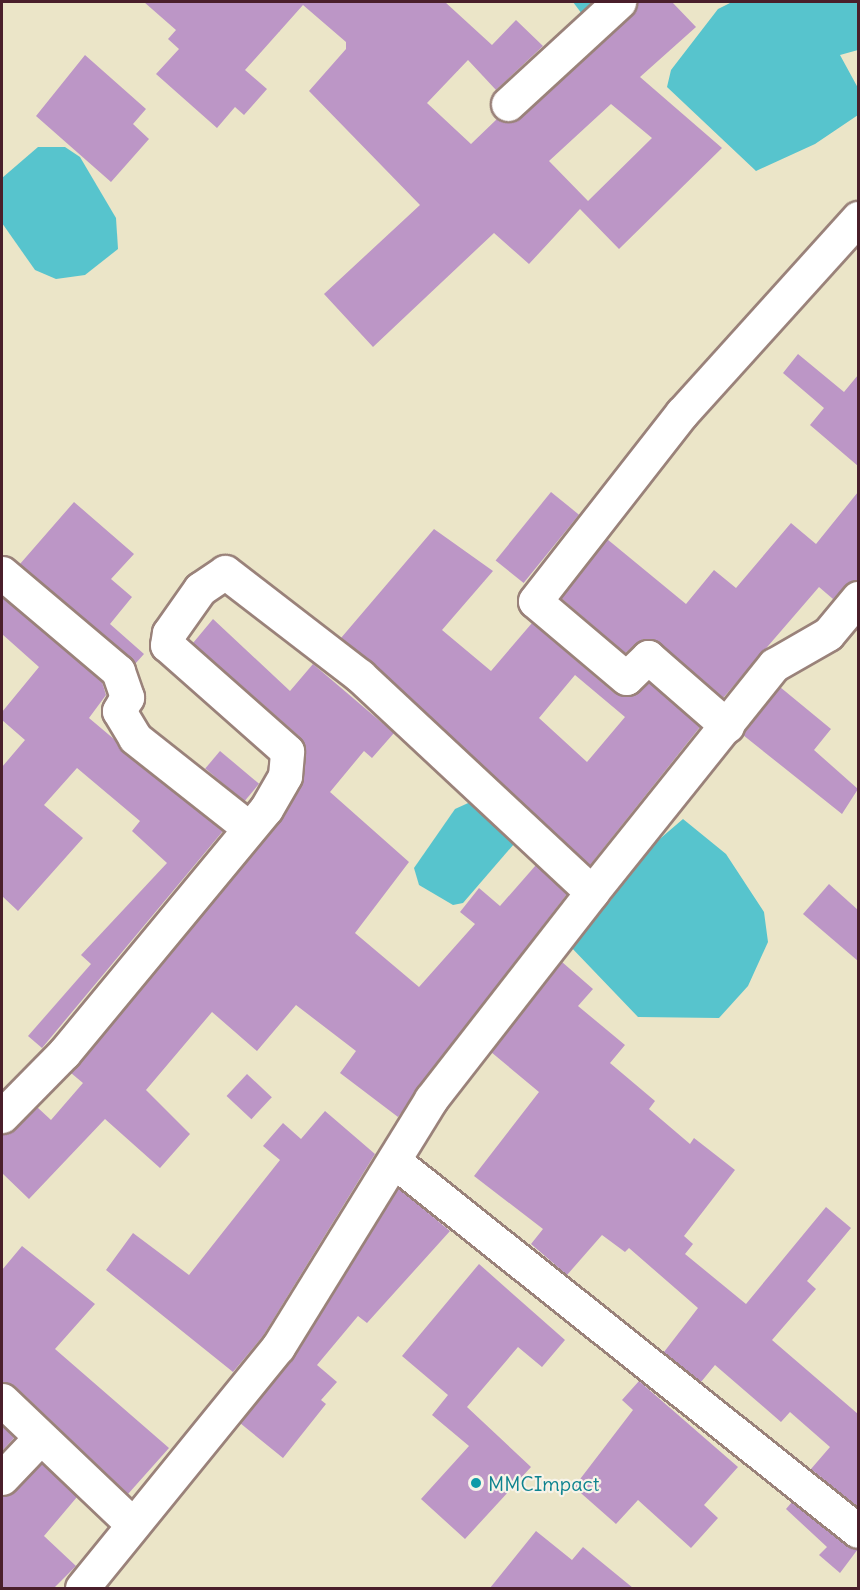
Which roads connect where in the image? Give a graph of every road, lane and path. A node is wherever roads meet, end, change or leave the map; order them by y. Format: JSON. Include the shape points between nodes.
{"nodes":[{"id":1,"x":619,"y":2,"type":"edge"},
{"id":2,"x":508,"y":104,"type":"dead end"},
{"id":3,"x":858,"y":218,"type":"edge"},
{"id":4,"x":2,"y":573,"type":"edge"},
{"id":5,"x":858,"y":598,"type":"edge"},
{"id":6,"x":727,"y":726,"type":"junction"},
{"id":7,"x":249,"y":828,"type":"junction"},
{"id":8,"x":592,"y":892,"type":"junction"},
{"id":9,"x":2,"y":1116,"type":"edge"},
{"id":10,"x":394,"y":1161,"type":"junction"},
{"id":11,"x":2,"y":1401,"type":"edge"},
{"id":12,"x":40,"y":1438,"type":"junction"},
{"id":13,"x":2,"y":1478,"type":"edge"},
{"id":14,"x":131,"y":1523,"type":"junction"},
{"id":15,"x":858,"y":1531,"type":"edge"},
{"id":16,"x":82,"y":1588,"type":"edge"}],
"edges":[{"from":1,"to":2,"type":"street"},
{"from":3,"to":6,"type":"street","via":[[682,413],[535,601],[626,678],[648,657]]},
{"from":4,"to":7,"type":"street","via":[[118,671],[127,697],[119,711],[135,738]]},
{"from":5,"to":6,"type":"street","via":[[828,634],[774,665]]},
{"from":6,"to":8,"type":"street"},
{"from":7,"to":8,"type":"street","via":[[285,776],[287,751],[167,645],[169,633],[200,589],[225,572],[248,585],[360,676]]},
{"from":7,"to":9,"type":"street","via":[[64,1053]]},
{"from":8,"to":10,"type":"street","via":[[431,1099]]},
{"from":10,"to":14,"type":"street","via":[[278,1347]]},
{"from":10,"to":15,"type":"street"},
{"from":11,"to":12,"type":"street"},
{"from":12,"to":13,"type":"street"},
{"from":12,"to":14,"type":"street"},
{"from":14,"to":16,"type":"street"}]}
